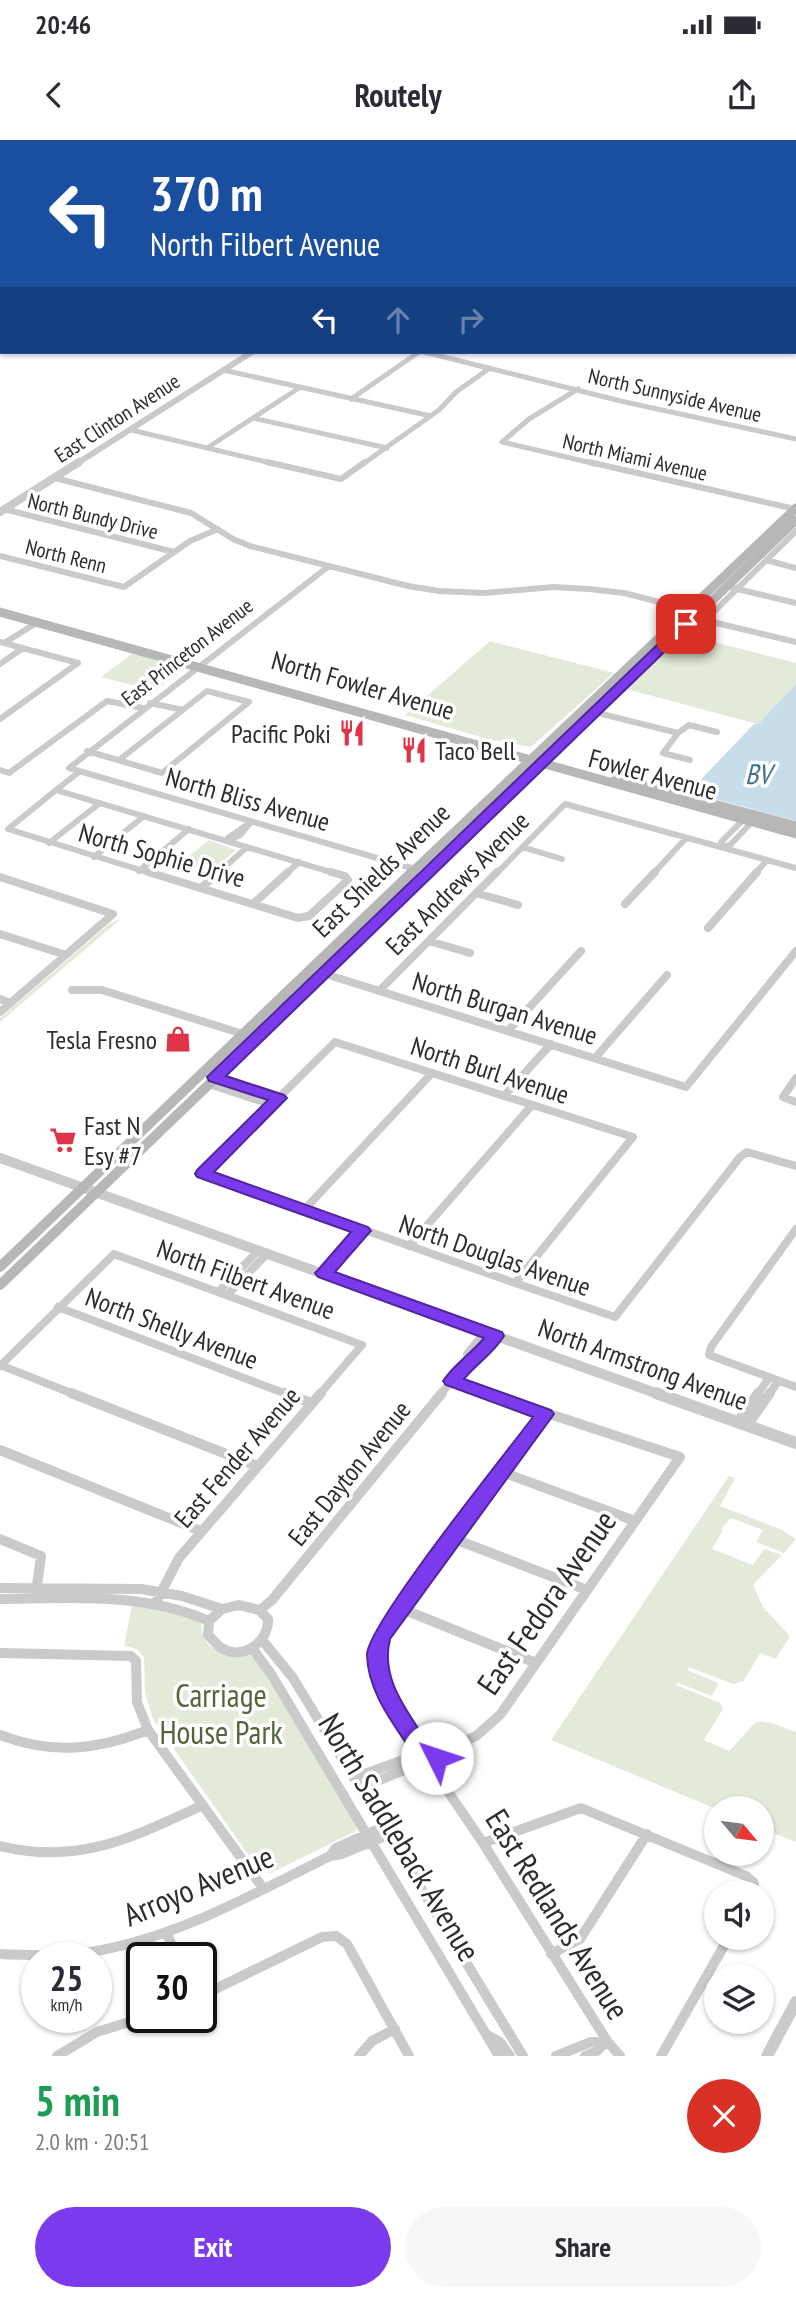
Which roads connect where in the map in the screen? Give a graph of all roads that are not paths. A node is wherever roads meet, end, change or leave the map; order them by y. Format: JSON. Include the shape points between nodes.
{"nodes":[{"id":1,"x":249,"y":354,"type":"edge"},
{"id":2,"x":418,"y":354,"type":"edge"},
{"id":3,"x":430,"y":354,"type":"edge"},
{"id":4,"x":490,"y":368,"type":"junction"},
{"id":5,"x":223,"y":370,"type":"junction"},
{"id":6,"x":299,"y":388,"type":"junction"},
{"id":7,"x":578,"y":389,"type":"junction"},
{"id":8,"x":351,"y":399,"type":"junction"},
{"id":9,"x":430,"y":416,"type":"junction"},
{"id":10,"x":253,"y":418,"type":"junction"},
{"id":11,"x":131,"y":430,"type":"junction"},
{"id":12,"x":796,"y":439,"type":"edge"},
{"id":13,"x":207,"y":448,"type":"junction"},
{"id":14,"x":387,"y":448,"type":"junction"},
{"id":15,"x":55,"y":478,"type":"junction"},
{"id":16,"x":796,"y":509,"type":"edge"},
{"id":17,"x":2,"y":511,"type":"edge"},
{"id":18,"x":796,"y":520,"type":"edge"},
{"id":19,"x":218,"y":529,"type":"junction"},
{"id":20,"x":796,"y":531,"type":"edge"},
{"id":21,"x":174,"y":552,"type":"junction"},
{"id":22,"x":0,"y":555,"type":"edge"},
{"id":23,"x":766,"y":560,"type":"junction"},
{"id":24,"x":329,"y":566,"type":"junction"},
{"id":25,"x":796,"y":568,"type":"edge"},
{"id":26,"x":716,"y":584,"type":"junction"},
{"id":27,"x":732,"y":588,"type":"junction"},
{"id":28,"x":796,"y":603,"type":"edge"},
{"id":29,"x":0,"y":605,"type":"edge"},
{"id":30,"x":689,"y":609,"type":"junction"},
{"id":31,"x":0,"y":612,"type":"edge"},
{"id":32,"x":699,"y":612,"type":"junction"},
{"id":33,"x":705,"y":620,"type":"junction"},
{"id":34,"x":35,"y":621,"type":"junction"},
{"id":35,"x":87,"y":629,"type":"junction"},
{"id":36,"x":691,"y":634,"type":"dead end"},
{"id":37,"x":2,"y":642,"type":"edge"},
{"id":38,"x":796,"y":642,"type":"edge"},
{"id":39,"x":649,"y":646,"type":"junction"},
{"id":40,"x":23,"y":648,"type":"junction"},
{"id":41,"x":202,"y":663,"type":"junction"},
{"id":42,"x":0,"y":664,"type":"edge"},
{"id":43,"x":624,"y":683,"type":"junction"},
{"id":44,"x":284,"y":690,"type":"junction"},
{"id":45,"x":152,"y":701,"type":"junction"},
{"id":46,"x":143,"y":708,"type":"junction"},
{"id":47,"x":176,"y":708,"type":"junction"},
{"id":48,"x":369,"y":708,"type":"junction"},
{"id":49,"x":594,"y":712,"type":"junction"},
{"id":50,"x":0,"y":719,"type":"edge"},
{"id":51,"x":717,"y":732,"type":"dead end"},
{"id":52,"x":678,"y":733,"type":"junction"},
{"id":53,"x":87,"y":751,"type":"junction"},
{"id":54,"x":119,"y":760,"type":"junction"},
{"id":55,"x":536,"y":760,"type":"junction"},
{"id":56,"x":690,"y":760,"type":"dead end"},
{"id":57,"x":69,"y":768,"type":"joint"},
{"id":58,"x":0,"y":770,"type":"edge"},
{"id":59,"x":79,"y":772,"type":"junction"},
{"id":60,"x":56,"y":790,"type":"junction"},
{"id":61,"x":100,"y":803,"type":"junction"},
{"id":62,"x":144,"y":816,"type":"junction"},
{"id":63,"x":747,"y":821,"type":"junction"},
{"id":64,"x":251,"y":822,"type":"junction"},
{"id":65,"x":464,"y":823,"type":"junction"},
{"id":66,"x":189,"y":829,"type":"junction"},
{"id":67,"x":796,"y":830,"type":"edge"},
{"id":68,"x":685,"y":838,"type":"junction"},
{"id":69,"x":228,"y":841,"type":"junction"},
{"id":70,"x":49,"y":843,"type":"junction"},
{"id":71,"x":247,"y":847,"type":"junction"},
{"id":72,"x":522,"y":847,"type":"junction"},
{"id":73,"x":722,"y":848,"type":"junction"},
{"id":74,"x":94,"y":857,"type":"junction"},
{"id":75,"x":562,"y":859,"type":"dead end"},
{"id":76,"x":767,"y":860,"type":"junction"},
{"id":77,"x":299,"y":862,"type":"junction"},
{"id":78,"x":796,"y":868,"type":"edge"},
{"id":79,"x":415,"y":869,"type":"junction"},
{"id":80,"x":139,"y":871,"type":"junction"},
{"id":81,"x":428,"y":872,"type":"junction"},
{"id":82,"x":0,"y":877,"type":"edge"},
{"id":83,"x":201,"y":888,"type":"junction"},
{"id":84,"x":476,"y":893,"type":"junction"},
{"id":85,"x":253,"y":904,"type":"junction"},
{"id":86,"x":625,"y":904,"type":"dead end"},
{"id":87,"x":517,"y":905,"type":"dead end"},
{"id":88,"x":379,"y":918,"type":"junction"},
{"id":89,"x":708,"y":928,"type":"dead end"},
{"id":90,"x":0,"y":934,"type":"edge"},
{"id":91,"x":429,"y":941,"type":"junction"},
{"id":92,"x":582,"y":951,"type":"dead end"},
{"id":93,"x":796,"y":951,"type":"edge"},
{"id":94,"x":470,"y":953,"type":"dead end"},
{"id":95,"x":66,"y":955,"type":"junction"},
{"id":96,"x":311,"y":969,"type":"junction"},
{"id":97,"x":323,"y":973,"type":"junction"},
{"id":98,"x":667,"y":975,"type":"dead end"},
{"id":99,"x":72,"y":990,"type":"dead end"},
{"id":100,"x":379,"y":990,"type":"junction"},
{"id":101,"x":0,"y":999,"type":"edge"},
{"id":102,"x":10,"y":1003,"type":"junction"},
{"id":103,"x":0,"y":1012,"type":"edge"},
{"id":104,"x":508,"y":1031,"type":"junction"},
{"id":105,"x":243,"y":1034,"type":"junction"},
{"id":106,"x":551,"y":1044,"type":"junction"},
{"id":107,"x":595,"y":1058,"type":"junction"},
{"id":108,"x":432,"y":1073,"type":"junction"},
{"id":109,"x":796,"y":1078,"type":"edge"},
{"id":110,"x":212,"y":1080,"type":"junction"},
{"id":111,"x":504,"y":1096,"type":"junction"},
{"id":112,"x":276,"y":1101,"type":"junction"},
{"id":113,"x":796,"y":1101,"type":"edge"},
{"id":114,"x":532,"y":1105,"type":"junction"},
{"id":115,"x":0,"y":1158,"type":"edge"},
{"id":116,"x":796,"y":1166,"type":"edge"},
{"id":117,"x":83,"y":1187,"type":"junction"},
{"id":118,"x":97,"y":1192,"type":"junction"},
{"id":119,"x":304,"y":1210,"type":"junction"},
{"id":120,"x":796,"y":1228,"type":"edge"},
{"id":121,"x":362,"y":1231,"type":"junction"},
{"id":122,"x":409,"y":1246,"type":"junction"},
{"id":123,"x":263,"y":1252,"type":"junction"},
{"id":124,"x":0,"y":1267,"type":"edge"},
{"id":125,"x":324,"y":1273,"type":"junction"},
{"id":126,"x":515,"y":1284,"type":"junction"},
{"id":127,"x":0,"y":1285,"type":"edge"},
{"id":128,"x":223,"y":1294,"type":"junction"},
{"id":129,"x":58,"y":1307,"type":"junction"},
{"id":130,"x":490,"y":1334,"type":"junction"},
{"id":131,"x":362,"y":1345,"type":"joint"},
{"id":132,"x":0,"y":1365,"type":"edge"},
{"id":133,"x":773,"y":1379,"type":"junction"},
{"id":134,"x":452,"y":1381,"type":"junction"},
{"id":135,"x":796,"y":1387,"type":"edge"},
{"id":136,"x":311,"y":1403,"type":"junction"},
{"id":137,"x":545,"y":1414,"type":"junction"},
{"id":138,"x":743,"y":1424,"type":"junction"},
{"id":139,"x":796,"y":1443,"type":"edge"},
{"id":140,"x":0,"y":1450,"type":"edge"},
{"id":141,"x":257,"y":1466,"type":"junction"},
{"id":142,"x":502,"y":1472,"type":"junction"},
{"id":143,"x":635,"y":1521,"type":"junction"},
{"id":144,"x":201,"y":1531,"type":"junction"},
{"id":145,"x":452,"y":1538,"type":"junction"},
{"id":146,"x":0,"y":1539,"type":"edge"},
{"id":147,"x":36,"y":1587,"type":"junction"},
{"id":148,"x":0,"y":1588,"type":"edge"},
{"id":149,"x":587,"y":1590,"type":"junction"},
{"id":150,"x":161,"y":1592,"type":"junction"},
{"id":151,"x":0,"y":1599,"type":"edge"},
{"id":152,"x":35,"y":1599,"type":"junction"},
{"id":153,"x":156,"y":1604,"type":"junction"},
{"id":154,"x":400,"y":1608,"type":"junction"},
{"id":155,"x":222,"y":1609,"type":"junction"},
{"id":156,"x":260,"y":1610,"type":"junction"},
{"id":157,"x":209,"y":1621,"type":"junction"},
{"id":158,"x":263,"y":1641,"type":"junction"},
{"id":159,"x":252,"y":1648,"type":"junction"},
{"id":160,"x":0,"y":1653,"type":"edge"},
{"id":161,"x":536,"y":1663,"type":"junction"},
{"id":162,"x":148,"y":1730,"type":"junction"},
{"id":163,"x":0,"y":1735,"type":"edge"},
{"id":164,"x":424,"y":1758,"type":"junction"},
{"id":165,"x":357,"y":1783,"type":"junction"},
{"id":166,"x":201,"y":1806,"type":"junction"},
{"id":167,"x":386,"y":1831,"type":"junction"},
{"id":168,"x":647,"y":1834,"type":"junction"},
{"id":169,"x":370,"y":1837,"type":"junction"},
{"id":170,"x":483,"y":1843,"type":"junction"},
{"id":171,"x":0,"y":1846,"type":"edge"},
{"id":172,"x":749,"y":1880,"type":"edge"},
{"id":173,"x":263,"y":1888,"type":"junction"},
{"id":174,"x":167,"y":1934,"type":"junction"},
{"id":175,"x":171,"y":1942,"type":"edge"},
{"id":176,"x":722,"y":1950,"type":"edge"},
{"id":177,"x":0,"y":1954,"type":"edge"},
{"id":178,"x":551,"y":1954,"type":"junction"},
{"id":179,"x":217,"y":1988,"type":"edge"},
{"id":180,"x":796,"y":2002,"type":"edge"},
{"id":181,"x":126,"y":2022,"type":"edge"},
{"id":182,"x":395,"y":2029,"type":"junction"},
{"id":183,"x":487,"y":2035,"type":"junction"},
{"id":184,"x":607,"y":2040,"type":"junction"},
{"id":185,"x":57,"y":2056,"type":"edge"},
{"id":186,"x":359,"y":2056,"type":"edge"},
{"id":187,"x":409,"y":2056,"type":"edge"},
{"id":188,"x":499,"y":2056,"type":"edge"},
{"id":189,"x":510,"y":2056,"type":"edge"},
{"id":190,"x":523,"y":2056,"type":"edge"},
{"id":191,"x":556,"y":2056,"type":"edge"},
{"id":192,"x":585,"y":2056,"type":"edge"},
{"id":193,"x":620,"y":2056,"type":"edge"},
{"id":194,"x":661,"y":2056,"type":"edge"},
{"id":195,"x":767,"y":2056,"type":"edge"}],
"edges":[{"from":1,"to":5,"type":"street","name":"East Clinton Avenue"},
{"from":2,"to":8,"type":"street"},
{"from":3,"to":4,"type":"street","name":"North Sunnyside Avenue"},
{"from":4,"to":7,"type":"street","name":"North Sunnyside Avenue"},
{"from":4,"to":9,"type":"street"},
{"from":5,"to":6,"type":"street"},
{"from":5,"to":11,"type":"street","name":"East Clinton Avenue"},
{"from":6,"to":8,"type":"street"},
{"from":6,"to":10,"type":"street"},
{"from":7,"to":12,"type":"street","name":"North Sunnyside Avenue"},
{"from":7,"to":16,"type":"street","name":"North Miami Avenue","via":[[502,442]]},
{"from":8,"to":9,"type":"street"},
{"from":9,"to":14,"type":"street"},
{"from":10,"to":13,"type":"street"},
{"from":10,"to":14,"type":"street"},
{"from":11,"to":13,"type":"street"},
{"from":11,"to":15,"type":"street","name":"East Clinton Avenue"},
{"from":13,"to":14,"type":"street","via":[[341,480]]},
{"from":15,"to":17,"type":"street","name":"East Clinton Avenue"},
{"from":15,"to":19,"type":"street","via":[[191,513]]},
{"from":16,"to":26,"type":"main road","name":"East Shields Avenue"},
{"from":17,"to":21,"type":"street","name":"North Bundy Drive"},
{"from":18,"to":27,"type":"main road","name":"East Shields Avenue"},
{"from":19,"to":21,"type":"street"},
{"from":19,"to":24,"type":"street","via":[[250,546]]},
{"from":20,"to":23,"type":"street","name":"East Shields Avenue"},
{"from":21,"to":22,"type":"street","name":"North Renn","via":[[124,587]]},
{"from":23,"to":25,"type":"street"},
{"from":23,"to":27,"type":"street","name":"East Shields Avenue"},
{"from":24,"to":30,"type":"street","via":[[439,591],[589,589]]},
{"from":24,"to":41,"type":"street","name":"East Princeton Avenue"},
{"from":26,"to":27,"type":"street"},
{"from":26,"to":30,"type":"main road","name":"East Shields Avenue"},
{"from":27,"to":28,"type":"street"},
{"from":27,"to":32,"type":"main road","name":"East Shields Avenue"},
{"from":27,"to":33,"type":"street","name":"East Shields Avenue"},
{"from":29,"to":35,"type":"main road","name":"North Fowler Avenue"},
{"from":30,"to":32,"type":"street"},
{"from":30,"to":39,"type":"main road","name":"East Shields Avenue"},
{"from":31,"to":34,"type":"main road","name":"North Fowler Avenue"},
{"from":32,"to":43,"type":"main road","name":"East Shields Avenue"},
{"from":33,"to":36,"type":"street","name":"East Shields Avenue"},
{"from":33,"to":38,"type":"street"},
{"from":34,"to":35,"type":"main road"},
{"from":34,"to":37,"type":"street"},
{"from":34,"to":41,"type":"main road","name":"North Fowler Avenue"},
{"from":35,"to":41,"type":"main road","name":"North Fowler Avenue"},
{"from":37,"to":40,"type":"street"},
{"from":39,"to":43,"type":"main road","via":[[621,679]]},
{"from":39,"to":55,"type":"main road","name":"East Shields Avenue"},
{"from":40,"to":42,"type":"street"},
{"from":40,"to":50,"type":"street","via":[[78,663]]},
{"from":41,"to":44,"type":"main road","name":"North Fowler Avenue"},
{"from":41,"to":45,"type":"street","name":"East Princeton Avenue"},
{"from":41,"to":48,"type":"main road","name":"North Fowler Avenue"},
{"from":43,"to":49,"type":"main road","name":"East Shields Avenue"},
{"from":44,"to":48,"type":"main road"},
{"from":44,"to":55,"type":"main road","name":"North Fowler Avenue"},
{"from":45,"to":46,"type":"street","name":"East Princeton Avenue"},
{"from":45,"to":47,"type":"street"},
{"from":46,"to":53,"type":"street","name":"East Princeton Avenue"},
{"from":46,"to":58,"type":"street","via":[[110,700],[9,773]]},
{"from":47,"to":54,"type":"street"},
{"from":47,"to":54,"type":"street","via":[[207,691],[249,702],[162,773]]},
{"from":48,"to":55,"type":"main road","name":"North Fowler Avenue"},
{"from":49,"to":52,"type":"street"},
{"from":49,"to":55,"type":"main road","name":"East Shields Avenue"},
{"from":51,"to":52,"type":"street","via":[[689,724]]},
{"from":52,"to":56,"type":"street","via":[[663,753]]},
{"from":53,"to":54,"type":"street"},
{"from":53,"to":57,"type":"street","name":"East Princeton Avenue"},
{"from":55,"to":63,"type":"main road","name":"Fowler Avenue"},
{"from":55,"to":65,"type":"main road","name":"East Shields Avenue"},
{"from":55,"to":67,"type":"main road","name":"North Fowler Avenue"},
{"from":55,"to":81,"type":"main road","name":"East Shields Avenue"},
{"from":57,"to":59,"type":"street","name":"North Bliss Avenue"},
{"from":59,"to":60,"type":"street"},
{"from":59,"to":64,"type":"street","name":"North Bliss Avenue"},
{"from":60,"to":61,"type":"street"},
{"from":60,"to":70,"type":"street","name":"North Sophie Drive","via":[[9,830]]},
{"from":61,"to":62,"type":"street"},
{"from":61,"to":70,"type":"street"},
{"from":62,"to":66,"type":"street"},
{"from":62,"to":74,"type":"street"},
{"from":63,"to":67,"type":"main road","name":"Fowler Avenue","via":[[756,819]]},
{"from":63,"to":73,"type":"street","via":[[730,845]]},
{"from":64,"to":69,"type":"street"},
{"from":64,"to":79,"type":"street","name":"North Bliss Avenue"},
{"from":65,"to":79,"type":"main road","name":"East Shields Avenue"},
{"from":65,"to":81,"type":"main road","via":[[464,830]]},
{"from":66,"to":69,"type":"street"},
{"from":66,"to":80,"type":"street"},
{"from":68,"to":72,"type":"street","name":"East Andrews Avenue","via":[[565,804]]},
{"from":68,"to":73,"type":"street"},
{"from":68,"to":86,"type":"street"},
{"from":69,"to":71,"type":"street"},
{"from":70,"to":74,"type":"street","name":"North Sophie Drive"},
{"from":71,"to":77,"type":"street"},
{"from":71,"to":83,"type":"street"},
{"from":72,"to":75,"type":"street"},
{"from":72,"to":84,"type":"street","name":"East Andrews Avenue"},
{"from":73,"to":76,"type":"street"},
{"from":74,"to":80,"type":"street","name":"North Sophie Drive"},
{"from":76,"to":78,"type":"street"},
{"from":76,"to":89,"type":"street"},
{"from":77,"to":85,"type":"street"},
{"from":77,"to":85,"type":"street","name":"North Sophie Drive","via":[[348,878],[304,918]]},
{"from":79,"to":88,"type":"main road","via":[[419,873]]},
{"from":79,"to":96,"type":"main road","name":"East Shields Avenue"},
{"from":80,"to":83,"type":"street","name":"North Sophie Drive"},
{"from":81,"to":88,"type":"main road","name":"East Shields Avenue"},
{"from":82,"to":95,"type":"street","via":[[113,914]]},
{"from":83,"to":85,"type":"street","name":"North Sophie Drive"},
{"from":84,"to":87,"type":"street"},
{"from":84,"to":91,"type":"street","name":"East Andrews Avenue"},
{"from":88,"to":97,"type":"main road","name":"East Shields Avenue"},
{"from":90,"to":95,"type":"street"},
{"from":91,"to":94,"type":"street"},
{"from":91,"to":100,"type":"street","name":"East Andrews Avenue"},
{"from":92,"to":104,"type":"street"},
{"from":93,"to":107,"type":"street","name":"North Burgan Avenue","via":[[686,1087]]},
{"from":95,"to":102,"type":"street"},
{"from":96,"to":97,"type":"street","name":"North Burgan Avenue"},
{"from":96,"to":105,"type":"main road","name":"East Shields Avenue"},
{"from":97,"to":100,"type":"street","name":"North Burgan Avenue"},
{"from":97,"to":110,"type":"main road","name":"East Shields Avenue"},
{"from":98,"to":107,"type":"street"},
{"from":99,"to":105,"type":"street","via":[[102,990]]},
{"from":100,"to":104,"type":"street","name":"North Burgan Avenue"},
{"from":101,"to":102,"type":"street"},
{"from":102,"to":103,"type":"street"},
{"from":104,"to":106,"type":"street","name":"North Burgan Avenue"},
{"from":105,"to":117,"type":"main road","name":"East Shields Avenue"},
{"from":106,"to":107,"type":"street","name":"North Burgan Avenue"},
{"from":106,"to":111,"type":"street"},
{"from":108,"to":111,"type":"street","name":"North Burl Avenue"},
{"from":108,"to":112,"type":"street","name":"North Burl Avenue","via":[[335,1042]]},
{"from":108,"to":119,"type":"street"},
{"from":109,"to":113,"type":"street","via":[[783,1097]]},
{"from":110,"to":112,"type":"street"},
{"from":110,"to":118,"type":"main road","name":"East Shields Avenue"},
{"from":111,"to":114,"type":"street","name":"North Burl Avenue"},
{"from":112,"to":119,"type":"street","name":"North Douglas Avenue","via":[[203,1174]]},
{"from":114,"to":122,"type":"street"},
{"from":114,"to":126,"type":"street","name":"North Burl Avenue","via":[[633,1137]]},
{"from":115,"to":117,"type":"street","name":"North Armstrong Avenue"},
{"from":116,"to":126,"type":"street","name":"North Douglas Avenue","via":[[747,1152],[740,1157],[615,1317]]},
{"from":117,"to":118,"type":"street","name":"North Armstrong Avenue"},
{"from":117,"to":124,"type":"main road","name":"East Shields Avenue"},
{"from":118,"to":123,"type":"street","name":"North Armstrong Avenue"},
{"from":118,"to":127,"type":"main road","name":"East Shields Avenue"},
{"from":119,"to":121,"type":"street","name":"North Douglas Avenue"},
{"from":120,"to":133,"type":"street","via":[[709,1355]]},
{"from":121,"to":122,"type":"street","name":"North Douglas Avenue"},
{"from":121,"to":125,"type":"street"},
{"from":122,"to":126,"type":"street","name":"North Douglas Avenue"},
{"from":123,"to":125,"type":"street","name":"North Armstrong Avenue"},
{"from":123,"to":128,"type":"street"},
{"from":125,"to":130,"type":"street","name":"North Armstrong Avenue"},
{"from":128,"to":129,"type":"street","name":"North Filbert Avenue","via":[[114,1254]]},
{"from":128,"to":131,"type":"street","name":"North Filbert Avenue"},
{"from":129,"to":132,"type":"street"},
{"from":129,"to":136,"type":"street","name":"North Shelly Avenue"},
{"from":130,"to":134,"type":"street","name":"East Dayton Avenue","via":[[477,1358],[468,1361]]},
{"from":130,"to":138,"type":"street","name":"North Armstrong Avenue"},
{"from":131,"to":136,"type":"street","name":"East Fender Avenue"},
{"from":132,"to":141,"type":"street"},
{"from":133,"to":135,"type":"street"},
{"from":133,"to":138,"type":"street"},
{"from":134,"to":137,"type":"street"},
{"from":134,"to":156,"type":"street","name":"East Dayton Avenue"},
{"from":136,"to":141,"type":"street","name":"East Fender Avenue"},
{"from":137,"to":142,"type":"street","name":"East Redlands Avenue"},
{"from":137,"to":143,"type":"street","name":"East Fedora Avenue","via":[[680,1457]]},
{"from":138,"to":139,"type":"street","name":"North Armstrong Avenue"},
{"from":140,"to":144,"type":"street"},
{"from":141,"to":144,"type":"street","name":"East Fender Avenue"},
{"from":142,"to":143,"type":"street"},
{"from":142,"to":145,"type":"street","name":"East Redlands Avenue"},
{"from":143,"to":149,"type":"street","name":"East Fedora Avenue"},
{"from":144,"to":150,"type":"street","name":"East Fender Avenue","via":[[179,1558]]},
{"from":145,"to":149,"type":"street"},
{"from":145,"to":154,"type":"street","name":"East Redlands Avenue"},
{"from":146,"to":147,"type":"street","via":[[41,1556]]},
{"from":147,"to":148,"type":"street"},
{"from":147,"to":150,"type":"street"},
{"from":147,"to":152,"type":"street"},
{"from":149,"to":161,"type":"street","name":"East Fedora Avenue"},
{"from":150,"to":153,"type":"street","name":"East Fender Avenue"},
{"from":150,"to":155,"type":"street"},
{"from":151,"to":152,"type":"street"},
{"from":152,"to":153,"type":"street"},
{"from":153,"to":157,"type":"street"},
{"from":154,"to":161,"type":"street"},
{"from":154,"to":164,"type":"street","name":"East Redlands Avenue","via":[[380,1638],[377,1667],[380,1684]]},
{"from":155,"to":156,"type":"street","via":[[239,1605]]},
{"from":155,"to":157,"type":"street"},
{"from":156,"to":158,"type":"street","via":[[270,1626]]},
{"from":157,"to":159,"type":"street","via":[[208,1635],[220,1647]]},
{"from":158,"to":159,"type":"street"},
{"from":158,"to":165,"type":"street","name":"North Saddleback Avenue","via":[[293,1678]]},
{"from":159,"to":169,"type":"street","name":"North Saddleback Avenue"},
{"from":160,"to":162,"type":"street","via":[[131,1656],[136,1661],[137,1702]]},
{"from":161,"to":164,"type":"street","name":"East Fedora Avenue","via":[[489,1726]]},
{"from":162,"to":163,"type":"street","via":[[77,1752],[37,1748]]},
{"from":162,"to":166,"type":"street"},
{"from":164,"to":165,"type":"street","name":"East Fedora Avenue"},
{"from":164,"to":170,"type":"street","name":"East Redlands Avenue"},
{"from":165,"to":167,"type":"street","name":"North Saddleback Avenue"},
{"from":166,"to":171,"type":"street","via":[[122,1843],[93,1851],[19,1852]]},
{"from":166,"to":173,"type":"street"},
{"from":167,"to":169,"type":"street","name":"Arroyo Avenue"},
{"from":167,"to":190,"type":"street","name":"North Saddleback Avenue"},
{"from":168,"to":170,"type":"street","via":[[581,1808]]},
{"from":168,"to":172,"type":"street"},
{"from":168,"to":178,"type":"street","via":[[580,1939]]},
{"from":169,"to":173,"type":"street","name":"Arroyo Avenue"},
{"from":169,"to":183,"type":"street","name":"North Saddleback Avenue"},
{"from":170,"to":178,"type":"street","name":"East Redlands Avenue"},
{"from":173,"to":174,"type":"street","name":"Arroyo Avenue"},
{"from":174,"to":175,"type":"street"},
{"from":174,"to":177,"type":"street","name":"Arroyo Avenue","via":[[85,1954]]},
{"from":176,"to":194,"type":"street"},
{"from":178,"to":184,"type":"street","name":"East Redlands Avenue"},
{"from":179,"to":182,"type":"street","via":[[322,1937],[336,1936],[346,1944]]},
{"from":180,"to":195,"type":"street"},
{"from":181,"to":185,"type":"street","via":[[88,2035]]},
{"from":182,"to":186,"type":"street","via":[[372,2041]]},
{"from":182,"to":187,"type":"street"},
{"from":183,"to":188,"type":"street","name":"North Saddleback Avenue"},
{"from":183,"to":189,"type":"street","via":[[500,2042]]},
{"from":184,"to":191,"type":"street"},
{"from":184,"to":192,"type":"street"},
{"from":184,"to":193,"type":"street","name":"East Redlands Avenue"}]}
